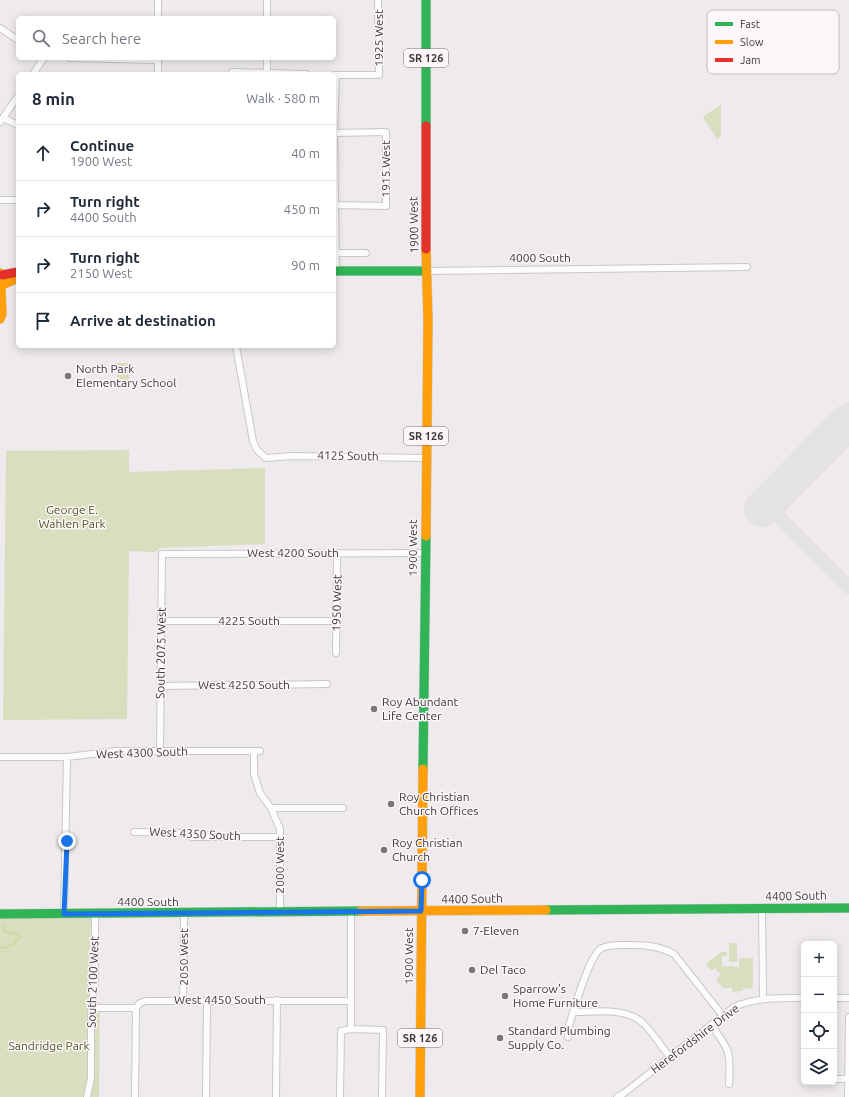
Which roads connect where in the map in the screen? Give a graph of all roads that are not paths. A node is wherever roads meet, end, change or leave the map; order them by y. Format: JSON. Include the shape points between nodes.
{"nodes":[{"id":1,"x":158,"y":0,"type":"edge"},
{"id":2,"x":267,"y":0,"type":"edge"},
{"id":3,"x":378,"y":0,"type":"edge"},
{"id":4,"x":426,"y":0,"type":"edge"},
{"id":5,"x":158,"y":16,"type":"edge"},
{"id":6,"x":267,"y":16,"type":"edge"},
{"id":7,"x":0,"y":28,"type":"edge"},
{"id":8,"x":16,"y":39,"type":"edge"},
{"id":9,"x":43,"y":60,"type":"edge"},
{"id":10,"x":158,"y":60,"type":"edge"},
{"id":11,"x":267,"y":60,"type":"edge"},
{"id":12,"x":34,"y":72,"type":"edge"},
{"id":13,"x":158,"y":72,"type":"edge"},
{"id":14,"x":267,"y":72,"type":"edge"},
{"id":15,"x":336,"y":75,"type":"edge"},
{"id":16,"x":16,"y":99,"type":"edge"},
{"id":17,"x":2,"y":120,"type":"edge"},
{"id":18,"x":16,"y":124,"type":"edge"},
{"id":19,"x":336,"y":133,"type":"edge"},
{"id":20,"x":336,"y":181,"type":"edge"},
{"id":21,"x":0,"y":200,"type":"edge"},
{"id":22,"x":16,"y":200,"type":"edge"},
{"id":23,"x":337,"y":205,"type":"junction"},
{"id":24,"x":336,"y":220,"type":"edge"},
{"id":25,"x":366,"y":252,"type":"dead end"},
{"id":26,"x":336,"y":253,"type":"edge"},
{"id":27,"x":746,"y":267,"type":"dead end"},
{"id":28,"x":336,"y":271,"type":"edge"},
{"id":29,"x":427,"y":271,"type":"junction"},
{"id":30,"x":16,"y":273,"type":"edge"},
{"id":31,"x":16,"y":279,"type":"edge"},
{"id":32,"x":1,"y":283,"type":"edge"},
{"id":33,"x":0,"y":318,"type":"edge"},
{"id":34,"x":236,"y":348,"type":"edge"},
{"id":35,"x":425,"y":458,"type":"junction"},
{"id":36,"x":337,"y":553,"type":"junction"},
{"id":37,"x":425,"y":553,"type":"junction"},
{"id":38,"x":162,"y":554,"type":"joint"},
{"id":39,"x":161,"y":621,"type":"junction"},
{"id":40,"x":336,"y":621,"type":"junction"},
{"id":41,"x":336,"y":653,"type":"dead end"},
{"id":42,"x":327,"y":684,"type":"dead end"},
{"id":43,"x":161,"y":686,"type":"junction"},
{"id":44,"x":160,"y":751,"type":"junction"},
{"id":45,"x":257,"y":751,"type":"joint"},
{"id":46,"x":0,"y":757,"type":"edge"},
{"id":47,"x":67,"y":757,"type":"junction"},
{"id":48,"x":271,"y":808,"type":"junction"},
{"id":49,"x":343,"y":808,"type":"dead end"},
{"id":50,"x":134,"y":832,"type":"dead end"},
{"id":51,"x":280,"y":837,"type":"junction"},
{"id":52,"x":762,"y":908,"type":"junction"},
{"id":53,"x":849,"y":908,"type":"edge"},
{"id":54,"x":421,"y":911,"type":"junction"},
{"id":55,"x":351,"y":912,"type":"junction"},
{"id":56,"x":0,"y":914,"type":"edge"},
{"id":57,"x":64,"y":914,"type":"junction"},
{"id":58,"x":95,"y":914,"type":"junction"},
{"id":59,"x":184,"y":914,"type":"junction"},
{"id":60,"x":280,"y":914,"type":"junction"},
{"id":61,"x":763,"y":998,"type":"junction"},
{"id":62,"x":801,"y":998,"type":"edge"},
{"id":63,"x":837,"y":998,"type":"edge"},
{"id":64,"x":849,"y":998,"type":"edge"},
{"id":65,"x":207,"y":1000,"type":"junction"},
{"id":66,"x":277,"y":1000,"type":"junction"},
{"id":67,"x":351,"y":1000,"type":"junction"},
{"id":68,"x":183,"y":1001,"type":"junction"},
{"id":69,"x":92,"y":1008,"type":"junction"},
{"id":70,"x":136,"y":1008,"type":"junction"},
{"id":71,"x":573,"y":1012,"type":"junction"},
{"id":72,"x":723,"y":1016,"type":"junction"},
{"id":73,"x":849,"y":1017,"type":"edge"},
{"id":74,"x":711,"y":1025,"type":"junction"},
{"id":75,"x":350,"y":1028,"type":"junction"},
{"id":76,"x":568,"y":1037,"type":"dead end"},
{"id":77,"x":670,"y":1057,"type":"junction"},
{"id":78,"x":837,"y":1079,"type":"edge"},
{"id":79,"x":848,"y":1079,"type":"edge"},
{"id":80,"x":729,"y":1084,"type":"dead end"},
{"id":81,"x":87,"y":1097,"type":"edge"},
{"id":82,"x":135,"y":1097,"type":"edge"},
{"id":83,"x":206,"y":1097,"type":"edge"},
{"id":84,"x":276,"y":1097,"type":"edge"},
{"id":85,"x":340,"y":1097,"type":"edge"},
{"id":86,"x":382,"y":1097,"type":"edge"},
{"id":87,"x":420,"y":1097,"type":"edge"},
{"id":88,"x":617,"y":1097,"type":"edge"},
{"id":89,"x":848,"y":1097,"type":"edge"}],
"edges":[{"from":1,"to":5,"type":"street"},
{"from":2,"to":6,"type":"street"},
{"from":3,"to":15,"type":"street","name":"1925 West","via":[[379,75]]},
{"from":4,"to":29,"type":"main road","name":"1900 West","number":"SR 126"},
{"from":7,"to":8,"type":"street"},
{"from":9,"to":12,"type":"street"},
{"from":10,"to":13,"type":"street"},
{"from":11,"to":14,"type":"street"},
{"from":16,"to":17,"type":"street"},
{"from":17,"to":18,"type":"street"},
{"from":19,"to":23,"type":"street","name":"1915 West","via":[[386,132],[386,206]]},
{"from":20,"to":23,"type":"street"},
{"from":21,"to":22,"type":"street"},
{"from":23,"to":24,"type":"street"},
{"from":25,"to":26,"type":"street"},
{"from":27,"to":29,"type":"street","name":"4000 South"},
{"from":28,"to":29,"type":"main road","name":"4000 South"},
{"from":29,"to":35,"type":"main road","name":"1900 West","number":"SR 126"},
{"from":30,"to":32,"type":"main road"},
{"from":31,"to":32,"type":"main road"},
{"from":32,"to":33,"type":"main road"},
{"from":34,"to":35,"type":"street","name":"4125 South","via":[[254,440],[257,450],[266,458]]},
{"from":35,"to":37,"type":"main road","name":"1900 West","number":"SR 126"},
{"from":36,"to":37,"type":"street","name":"West 4200 South"},
{"from":36,"to":38,"type":"street","name":"West 4200 South"},
{"from":36,"to":40,"type":"street","name":"1950 West"},
{"from":37,"to":54,"type":"main road","name":"1900 West","number":"SR 126"},
{"from":38,"to":39,"type":"street","name":"South 2075 West"},
{"from":39,"to":40,"type":"street","name":"4225 South"},
{"from":39,"to":43,"type":"street","name":"South 2075 West"},
{"from":40,"to":41,"type":"street","name":"1950 West"},
{"from":42,"to":43,"type":"street","name":"West 4250 South"},
{"from":43,"to":44,"type":"street","name":"South 2075 West"},
{"from":44,"to":45,"type":"street","name":"West 4300 South"},
{"from":44,"to":47,"type":"street","name":"West 4300 South","via":[[117,751]]},
{"from":45,"to":48,"type":"street","name":"2000 West","via":[[254,774],[260,793]]},
{"from":46,"to":47,"type":"street","name":"West 4300 South"},
{"from":47,"to":57,"type":"street"},
{"from":48,"to":49,"type":"street"},
{"from":48,"to":51,"type":"street","name":"2000 West","via":[[280,829]]},
{"from":50,"to":51,"type":"street","name":"West 4350 South","via":[[181,833],[192,837]]},
{"from":51,"to":60,"type":"street","name":"2000 West"},
{"from":52,"to":53,"type":"main road","name":"4400 South"},
{"from":52,"to":54,"type":"main road","name":"4400 South"},
{"from":52,"to":61,"type":"street"},
{"from":54,"to":55,"type":"main road","name":"4400 South"},
{"from":54,"to":87,"type":"main road","name":"1900 West","number":"SR 126"},
{"from":55,"to":60,"type":"main road","name":"4400 South"},
{"from":55,"to":67,"type":"street"},
{"from":56,"to":57,"type":"main road","name":"4400 South"},
{"from":57,"to":58,"type":"main road","name":"4400 South"},
{"from":58,"to":59,"type":"main road","name":"4400 South"},
{"from":58,"to":69,"type":"street","name":"South 2100 West","via":[[95,979]]},
{"from":59,"to":60,"type":"main road","name":"4400 South"},
{"from":59,"to":68,"type":"street","name":"2050 West"},
{"from":61,"to":62,"type":"street","name":"Herefordshire Drive"},
{"from":61,"to":72,"type":"street","name":"Herefordshire Drive","via":[[747,1001]]},
{"from":63,"to":64,"type":"street"},
{"from":65,"to":66,"type":"street","name":"West 4450 South"},
{"from":65,"to":68,"type":"street","name":"West 4450 South"},
{"from":65,"to":83,"type":"street"},
{"from":66,"to":67,"type":"street","name":"West 4450 South"},
{"from":66,"to":84,"type":"street"},
{"from":67,"to":75,"type":"street"},
{"from":68,"to":70,"type":"street","name":"West 4450 South","via":[[146,1001]]},
{"from":69,"to":70,"type":"street","name":"West 4450 South"},
{"from":69,"to":81,"type":"street","name":"South 2100 West","via":[[91,1078]]},
{"from":70,"to":82,"type":"street"},
{"from":71,"to":72,"type":"street","via":[[590,963],[601,948],[612,945],[648,945],[674,954]]},
{"from":71,"to":76,"type":"street"},
{"from":71,"to":77,"type":"street","via":[[631,1015],[643,1023]]},
{"from":72,"to":74,"type":"street","name":"Herefordshire Drive"},
{"from":73,"to":79,"type":"street"},
{"from":74,"to":77,"type":"street","name":"Herefordshire Drive"},
{"from":74,"to":80,"type":"street","via":[[730,1053]]},
{"from":75,"to":85,"type":"street","via":[[341,1031]]},
{"from":75,"to":86,"type":"street","via":[[383,1030]]},
{"from":77,"to":88,"type":"street","name":"Herefordshire Drive"},
{"from":78,"to":79,"type":"street"},
{"from":79,"to":89,"type":"street"}]}
